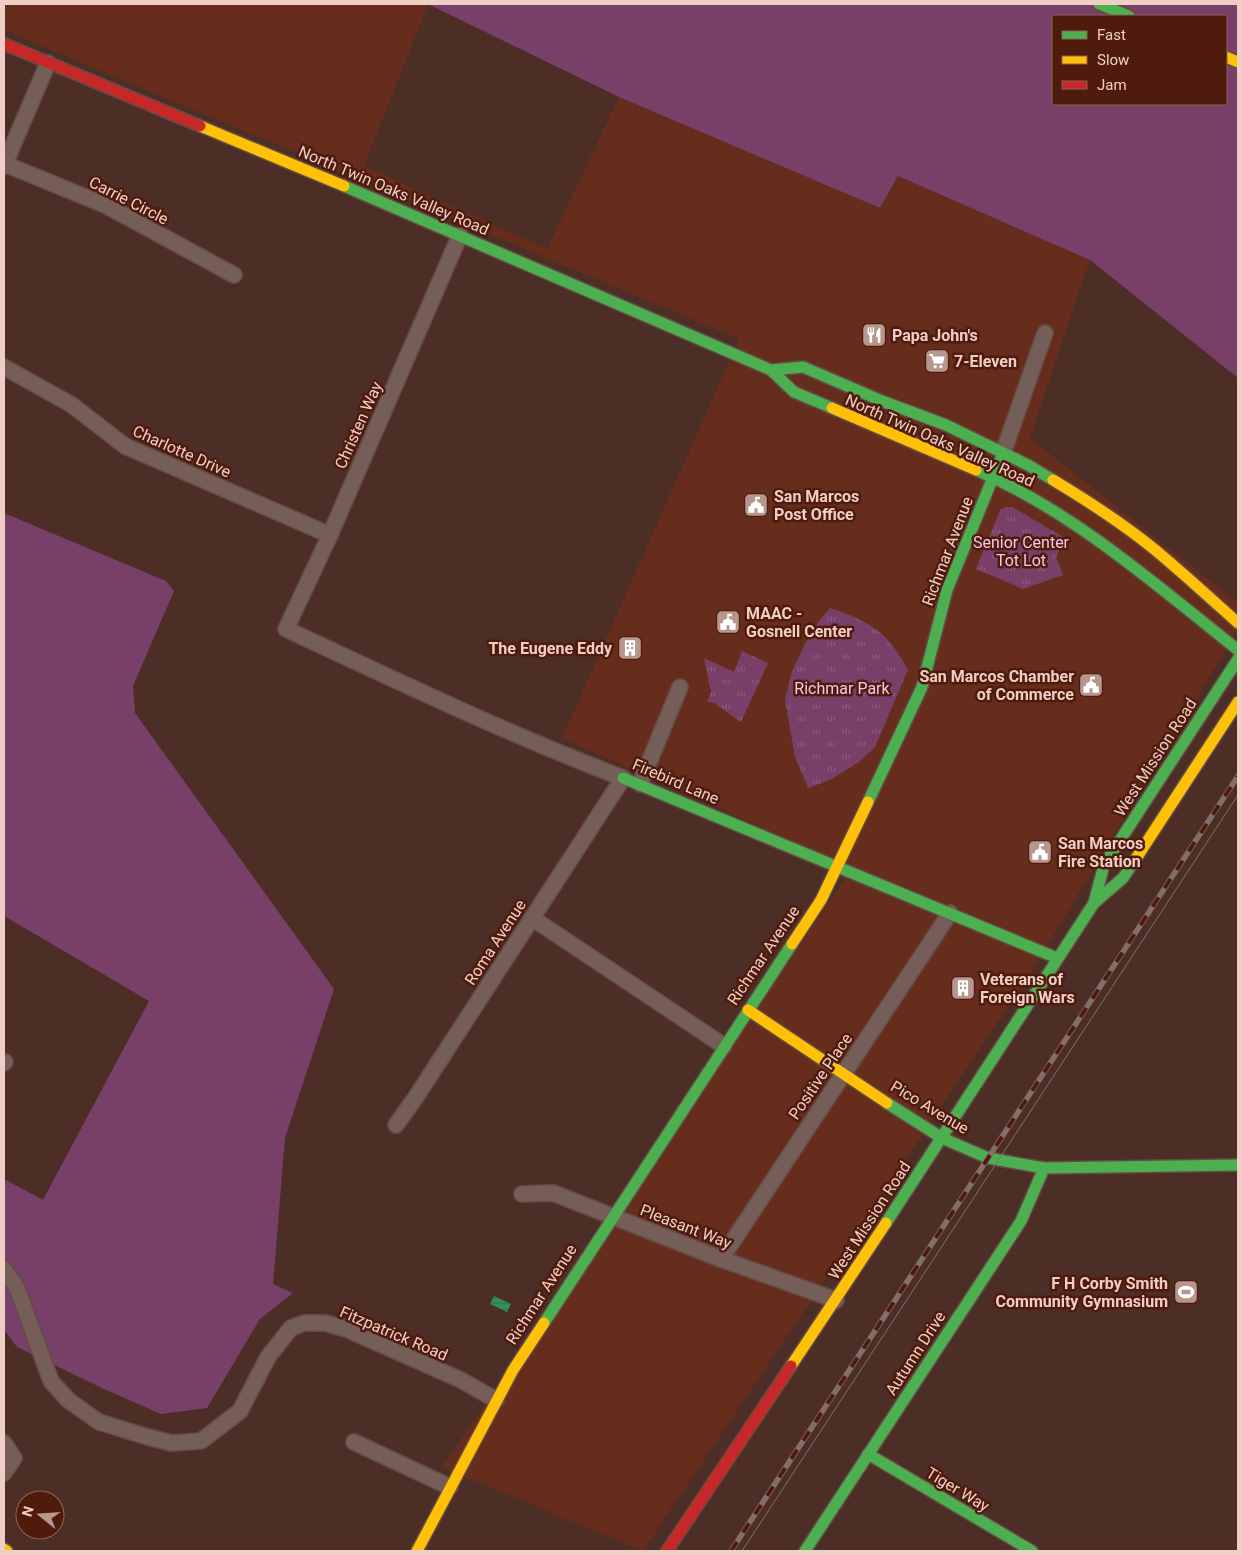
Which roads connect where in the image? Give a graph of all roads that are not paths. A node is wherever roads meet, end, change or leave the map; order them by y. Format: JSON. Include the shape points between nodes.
{"nodes":[{"id":1,"x":1099,"y":4,"type":"edge"},
{"id":2,"x":1126,"y":15,"type":"edge"},
{"id":3,"x":4,"y":44,"type":"edge"},
{"id":4,"x":48,"y":63,"type":"junction"},
{"id":5,"x":4,"y":165,"type":"edge"},
{"id":6,"x":460,"y":235,"type":"junction"},
{"id":7,"x":234,"y":275,"type":"dead end"},
{"id":8,"x":1045,"y":333,"type":"dead end"},
{"id":9,"x":4,"y":367,"type":"edge"},
{"id":10,"x":771,"y":370,"type":"junction"},
{"id":11,"x":1003,"y":453,"type":"junction"},
{"id":12,"x":994,"y":478,"type":"junction"},
{"id":13,"x":330,"y":535,"type":"junction"},
{"id":14,"x":1238,"y":623,"type":"edge"},
{"id":15,"x":286,"y":628,"type":"joint"},
{"id":16,"x":1238,"y":650,"type":"edge"},
{"id":17,"x":1238,"y":659,"type":"edge"},
{"id":18,"x":680,"y":687,"type":"dead end"},
{"id":19,"x":1238,"y":702,"type":"edge"},
{"id":20,"x":623,"y":778,"type":"junction"},
{"id":21,"x":640,"y":784,"type":"junction"},
{"id":22,"x":838,"y":867,"type":"junction"},
{"id":23,"x":1094,"y":903,"type":"junction"},
{"id":24,"x":950,"y":913,"type":"junction"},
{"id":25,"x":532,"y":918,"type":"junction"},
{"id":26,"x":1057,"y":958,"type":"junction"},
{"id":27,"x":748,"y":1010,"type":"junction"},
{"id":28,"x":724,"y":1046,"type":"junction"},
{"id":29,"x":842,"y":1074,"type":"junction"},
{"id":30,"x":396,"y":1125,"type":"dead end"},
{"id":31,"x":942,"y":1138,"type":"junction"},
{"id":32,"x":1238,"y":1165,"type":"edge"},
{"id":33,"x":1044,"y":1168,"type":"junction"},
{"id":34,"x":522,"y":1194,"type":"dead end"},
{"id":35,"x":612,"y":1217,"type":"junction"},
{"id":36,"x":721,"y":1259,"type":"junction"},
{"id":37,"x":4,"y":1269,"type":"edge"},
{"id":38,"x":836,"y":1300,"type":"junction"},
{"id":39,"x":496,"y":1400,"type":"junction"},
{"id":40,"x":354,"y":1442,"type":"dead end"},
{"id":41,"x":4,"y":1443,"type":"edge"},
{"id":42,"x":868,"y":1454,"type":"junction"},
{"id":43,"x":4,"y":1473,"type":"edge"},
{"id":44,"x":450,"y":1487,"type":"junction"},
{"id":45,"x":4,"y":1549,"type":"edge"},
{"id":46,"x":7,"y":1551,"type":"edge"},
{"id":47,"x":417,"y":1551,"type":"edge"},
{"id":48,"x":667,"y":1551,"type":"edge"},
{"id":49,"x":805,"y":1551,"type":"edge"},
{"id":50,"x":1032,"y":1551,"type":"edge"}],
"edges":[{"from":1,"to":2,"type":"main road"},
{"from":3,"to":4,"type":"main road","name":"North Twin Oaks Valley Road"},
{"from":4,"to":5,"type":"street"},
{"from":4,"to":6,"type":"main road","name":"North Twin Oaks Valley Road"},
{"from":5,"to":7,"type":"street","name":"Carrie Circle","via":[[107,206]]},
{"from":6,"to":10,"type":"main road","name":"North Twin Oaks Valley Road"},
{"from":6,"to":13,"type":"street","name":"Christen Way"},
{"from":8,"to":11,"type":"street","name":"Richmar Avenue"},
{"from":9,"to":13,"type":"street","name":"Charlotte Drive","via":[[72,405],[125,446]]},
{"from":10,"to":11,"type":"main road","name":"North Twin Oaks Valley Road","via":[[803,367],[946,425]]},
{"from":10,"to":12,"type":"main road","name":"North Twin Oaks Valley Road","via":[[794,392]]},
{"from":11,"to":12,"type":"main road","name":"Richmar Avenue"},
{"from":11,"to":14,"type":"main road","name":"North Twin Oaks Valley Road","via":[[1058,482],[1108,514],[1155,550]]},
{"from":12,"to":16,"type":"main road","name":"North Twin Oaks Valley Road","via":[[1082,530]]},
{"from":12,"to":22,"type":"main road","name":"Richmar Avenue","via":[[947,590],[922,686]]},
{"from":13,"to":15,"type":"street","name":"Christen Way"},
{"from":15,"to":20,"type":"street","name":"Firebird Lane","via":[[456,708]]},
{"from":17,"to":23,"type":"main road","name":"West Mission Road","via":[[1104,866]]},
{"from":18,"to":21,"type":"street"},
{"from":19,"to":23,"type":"main road","name":"West Mission Road","via":[[1123,878]]},
{"from":20,"to":21,"type":"main road","name":"Firebird Lane"},
{"from":20,"to":25,"type":"street","name":"Roma Avenue"},
{"from":21,"to":22,"type":"main road","name":"Firebird Lane"},
{"from":22,"to":24,"type":"main road","name":"Firebird Lane"},
{"from":22,"to":27,"type":"main road","name":"Richmar Avenue","via":[[821,900]]},
{"from":23,"to":26,"type":"main road","name":"West Mission Road"},
{"from":24,"to":26,"type":"main road","name":"Firebird Lane"},
{"from":24,"to":29,"type":"street","name":"Positive Place"},
{"from":25,"to":28,"type":"street"},
{"from":25,"to":30,"type":"street","name":"Roma Avenue"},
{"from":26,"to":31,"type":"main road","name":"West Mission Road"},
{"from":27,"to":28,"type":"main road","name":"Richmar Avenue"},
{"from":27,"to":29,"type":"main road","name":"Pico Avenue"},
{"from":28,"to":35,"type":"main road","name":"Richmar Avenue"},
{"from":29,"to":31,"type":"main road","name":"Pico Avenue"},
{"from":29,"to":36,"type":"street","name":"Positive Place"},
{"from":31,"to":33,"type":"main road","name":"Pico Avenue","via":[[988,1158]]},
{"from":31,"to":38,"type":"main road","name":"West Mission Road"},
{"from":32,"to":33,"type":"main road","name":"Pico Avenue"},
{"from":33,"to":42,"type":"main road","name":"Autumn Drive","via":[[1021,1221]]},
{"from":34,"to":35,"type":"street","name":"Pleasant Way","via":[[553,1193]]},
{"from":35,"to":36,"type":"street","name":"Pleasant Way"},
{"from":35,"to":39,"type":"main road","name":"Richmar Avenue"},
{"from":36,"to":38,"type":"street","name":"Pleasant Way"},
{"from":37,"to":39,"type":"street","name":"Fitzpatrick Road","via":[[17,1288],[51,1380],[68,1400],[99,1422],[170,1443],[201,1441],[240,1412],[268,1357],[291,1328],[304,1323],[346,1329],[461,1380]]},
{"from":38,"to":48,"type":"main road","name":"West Mission Road"},
{"from":39,"to":44,"type":"main road","name":"Richmar Avenue"},
{"from":40,"to":44,"type":"street"},
{"from":41,"to":43,"type":"street","via":[[14,1458]]},
{"from":42,"to":49,"type":"main road","name":"Autumn Drive"},
{"from":42,"to":50,"type":"main road","name":"Tiger Way"},
{"from":44,"to":47,"type":"main road","name":"Richmar Avenue"},
{"from":45,"to":46,"type":"main road"}]}
